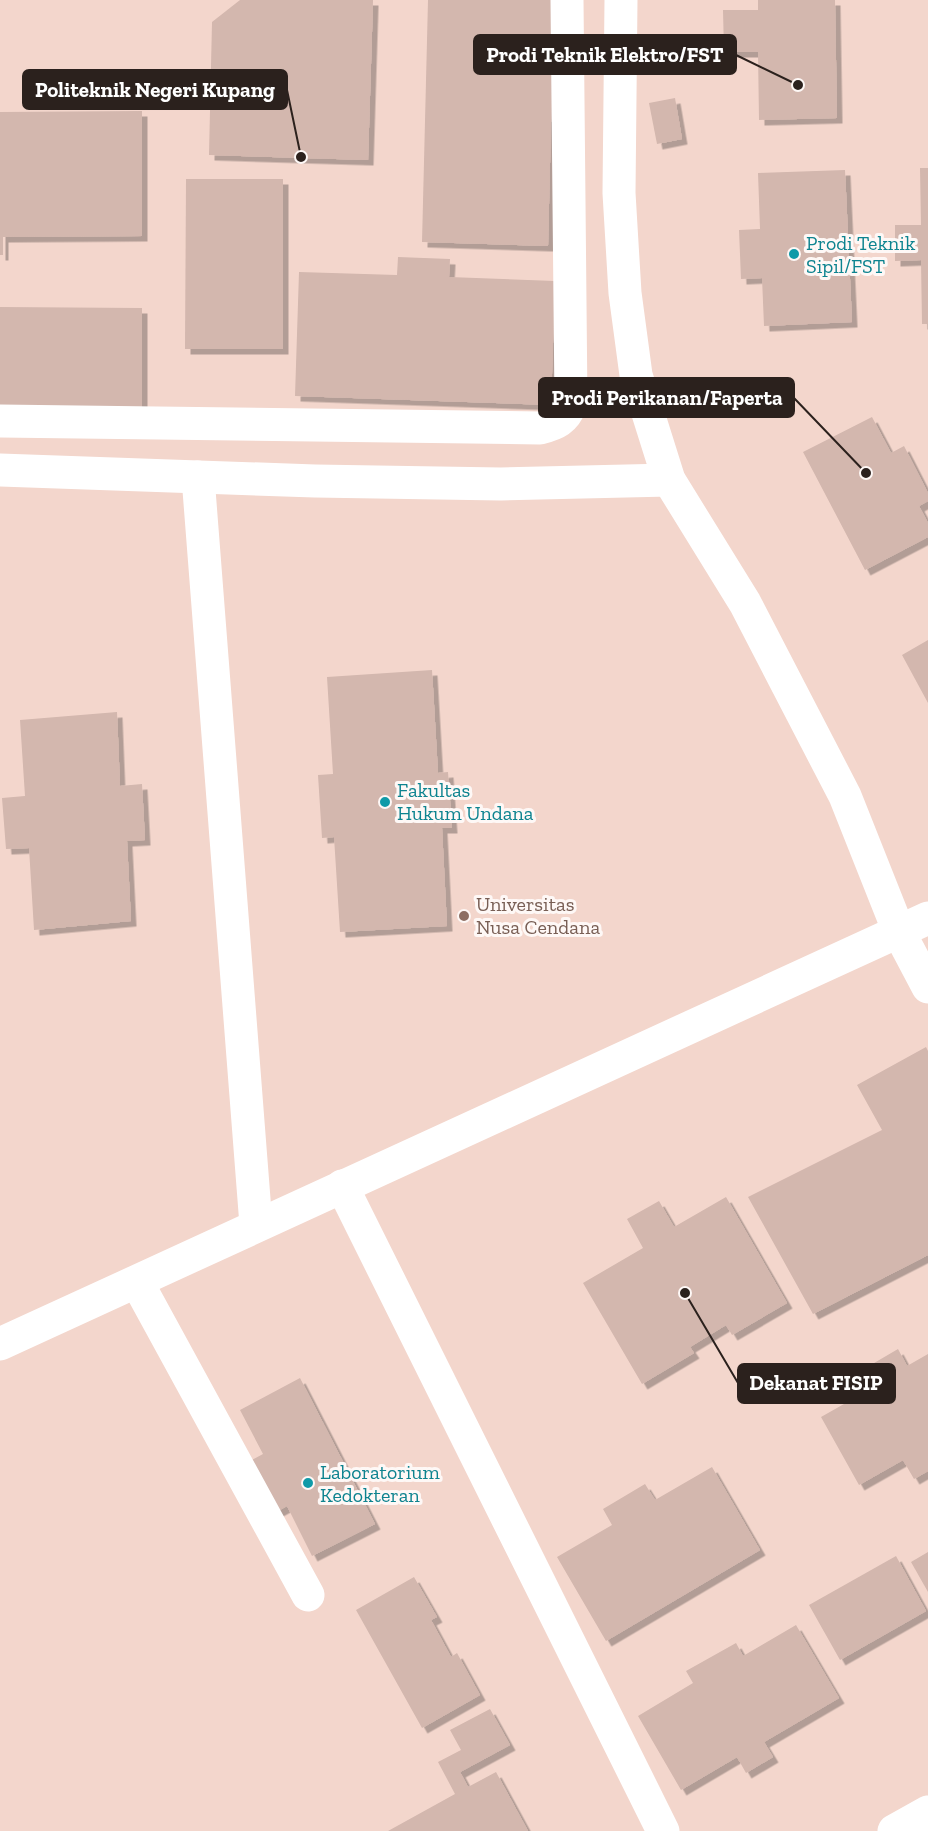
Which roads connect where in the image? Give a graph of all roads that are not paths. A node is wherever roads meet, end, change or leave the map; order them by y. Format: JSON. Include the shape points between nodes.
{"nodes":[{"id":1,"x":567,"y":0,"type":"edge"},
{"id":2,"x":621,"y":0,"type":"edge"},
{"id":3,"x":0,"y":421,"type":"edge"},
{"id":4,"x":0,"y":470,"type":"edge"},
{"id":5,"x":198,"y":477,"type":"junction"},
{"id":6,"x":669,"y":480,"type":"junction"},
{"id":7,"x":928,"y":918,"type":"edge"},
{"id":8,"x":899,"y":932,"type":"junction"},
{"id":9,"x":928,"y":987,"type":"edge"},
{"id":10,"x":342,"y":1186,"type":"junction"},
{"id":11,"x":256,"y":1225,"type":"junction"},
{"id":12,"x":137,"y":1282,"type":"junction"},
{"id":13,"x":0,"y":1344,"type":"edge"},
{"id":14,"x":308,"y":1595,"type":"dead end"},
{"id":15,"x":928,"y":1812,"type":"edge"},
{"id":16,"x":663,"y":1831,"type":"edge"},
{"id":17,"x":894,"y":1831,"type":"edge"}],
"edges":[{"from":1,"to":3,"type":"street","via":[[571,404],[557,424],[540,428]]},
{"from":2,"to":6,"type":"street","via":[[619,193],[625,292],[636,375]]},
{"from":4,"to":5,"type":"street"},
{"from":5,"to":6,"type":"street","via":[[501,484]]},
{"from":5,"to":11,"type":"street"},
{"from":6,"to":8,"type":"street","via":[[745,603],[845,796]]},
{"from":7,"to":8,"type":"street"},
{"from":8,"to":9,"type":"street"},
{"from":8,"to":10,"type":"street"},
{"from":10,"to":11,"type":"street"},
{"from":10,"to":16,"type":"street"},
{"from":11,"to":12,"type":"street"},
{"from":12,"to":13,"type":"street"},
{"from":12,"to":14,"type":"street"},
{"from":15,"to":17,"type":"street"}]}
